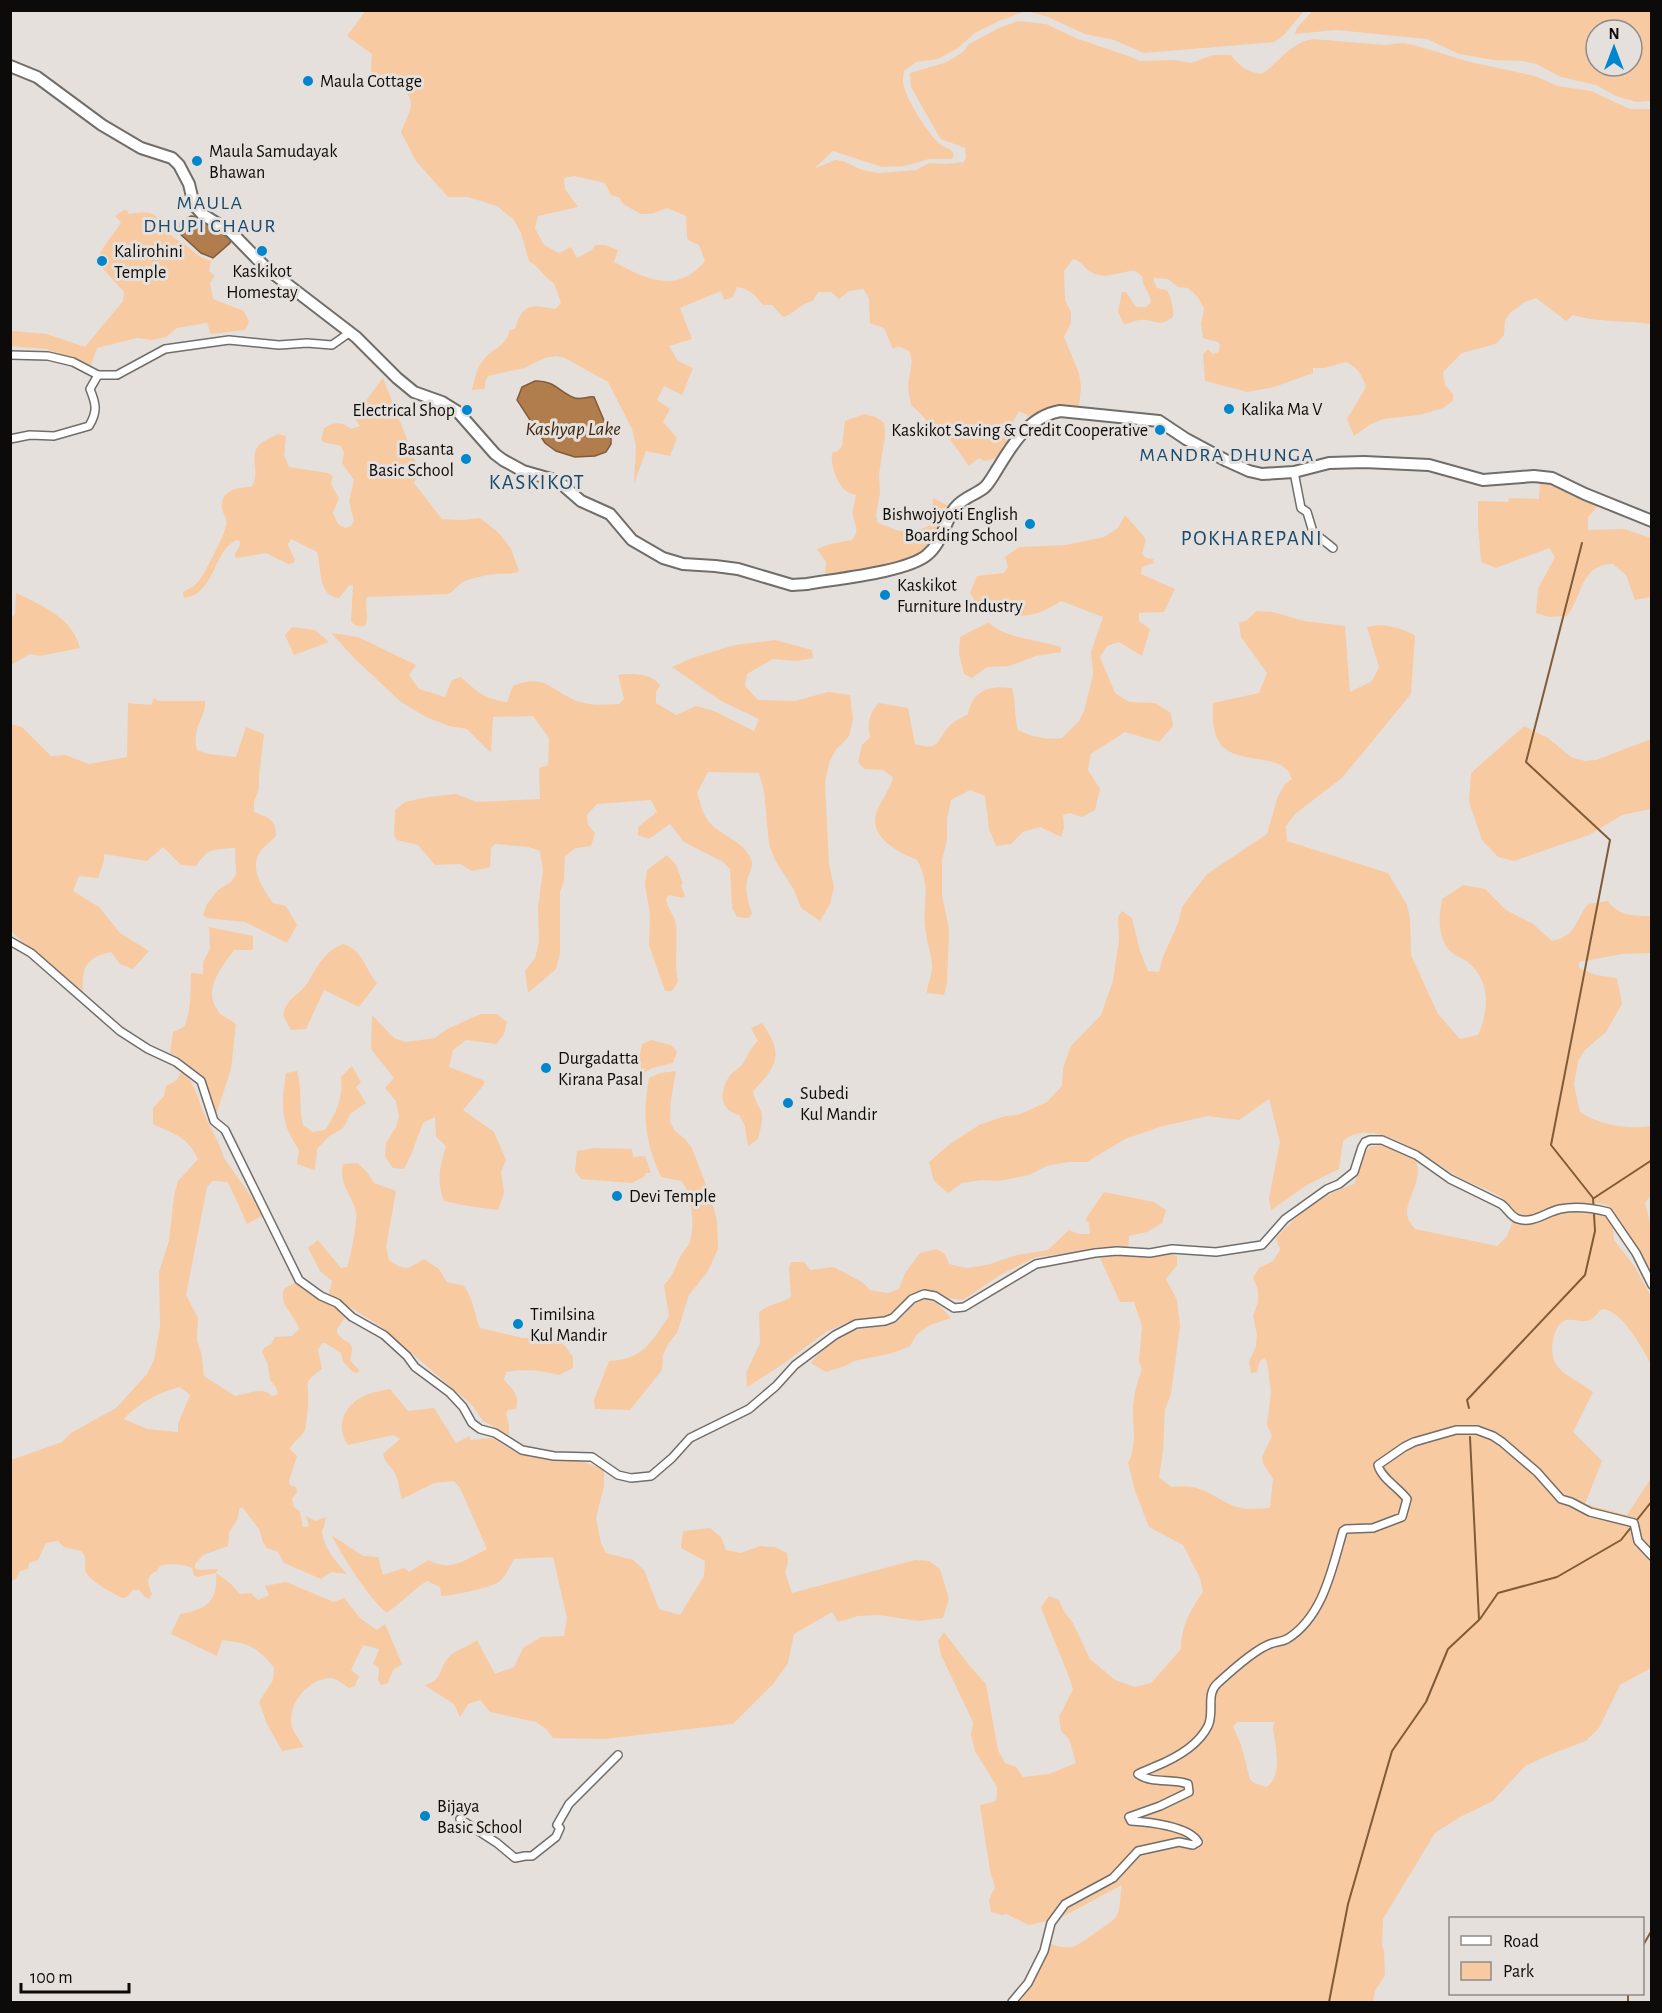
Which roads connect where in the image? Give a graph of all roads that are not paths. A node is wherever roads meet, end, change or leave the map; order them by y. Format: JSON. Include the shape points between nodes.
{"nodes":[{"id":1,"x":10,"y":66,"type":"edge"},
{"id":2,"x":349,"y":333,"type":"junction"},
{"id":3,"x":10,"y":355,"type":"edge"},
{"id":4,"x":98,"y":375,"type":"junction"},
{"id":5,"x":10,"y":439,"type":"edge"},
{"id":6,"x":1294,"y":472,"type":"junction"},
{"id":7,"x":1652,"y":520,"type":"edge"},
{"id":8,"x":1333,"y":548,"type":"dead end"},
{"id":9,"x":10,"y":941,"type":"edge"},
{"id":10,"x":1652,"y":1285,"type":"edge"},
{"id":11,"x":1652,"y":1556,"type":"edge"},
{"id":12,"x":618,"y":1755,"type":"dead end"},
{"id":13,"x":460,"y":1820,"type":"dead end"},
{"id":14,"x":1012,"y":2002,"type":"edge"}],
"edges":[{"from":1,"to":2,"type":"street","via":[[37,77],[141,148],[172,158],[202,214],[231,231],[266,268]]},
{"from":2,"to":4,"type":"street","via":[[332,345],[229,340],[165,349],[117,375]]},
{"from":2,"to":6,"type":"street","via":[[414,392],[458,412],[503,460],[523,471],[558,481],[581,501],[610,514],[632,540],[651,553],[682,564],[728,567],[792,585],[896,569],[926,556],[955,508],[984,487],[1026,429],[1047,413],[1106,414],[1159,421],[1249,471]]},
{"from":3,"to":4,"type":"street","via":[[48,356],[73,362]]},
{"from":4,"to":5,"type":"street","via":[[90,389],[95,415],[89,426],[54,436]]},
{"from":6,"to":7,"type":"street","via":[[1329,463],[1364,462],[1429,465],[1483,480],[1552,478]]},
{"from":6,"to":8,"type":"street","via":[[1301,508],[1307,512],[1313,532]]},
{"from":9,"to":10,"type":"street","via":[[31,953],[120,1031],[176,1062],[201,1081],[214,1120],[225,1130],[299,1280],[384,1335],[415,1367],[450,1394],[480,1429],[495,1433],[522,1450],[592,1457],[618,1475],[631,1478],[651,1476],[690,1438],[749,1409],[795,1365],[835,1335],[856,1324],[893,1318],[918,1296],[935,1296],[954,1308],[964,1308],[1036,1264],[1095,1253],[1172,1249],[1216,1252],[1262,1245],[1285,1219],[1354,1172],[1365,1142],[1370,1140],[1382,1140],[1416,1155],[1450,1179],[1501,1203],[1520,1220],[1563,1208],[1608,1212]]},
{"from":11,"to":14,"type":"street","via":[[1638,1541],[1634,1523],[1590,1512],[1561,1499],[1502,1442],[1477,1430],[1435,1436],[1404,1447],[1378,1465],[1407,1499],[1402,1517],[1373,1528],[1343,1531],[1325,1588],[1306,1622],[1289,1638],[1269,1644],[1218,1682],[1210,1698],[1209,1723],[1196,1741],[1181,1754],[1138,1774],[1182,1781],[1188,1784],[1189,1792],[1129,1817],[1131,1821],[1173,1827],[1198,1842],[1138,1851],[1113,1878],[1065,1904],[1051,1923],[1044,1951],[1028,1983]]},
{"from":12,"to":13,"type":"street","via":[[569,1804],[557,1825],[560,1828],[556,1837],[532,1856],[515,1858]]}]}
